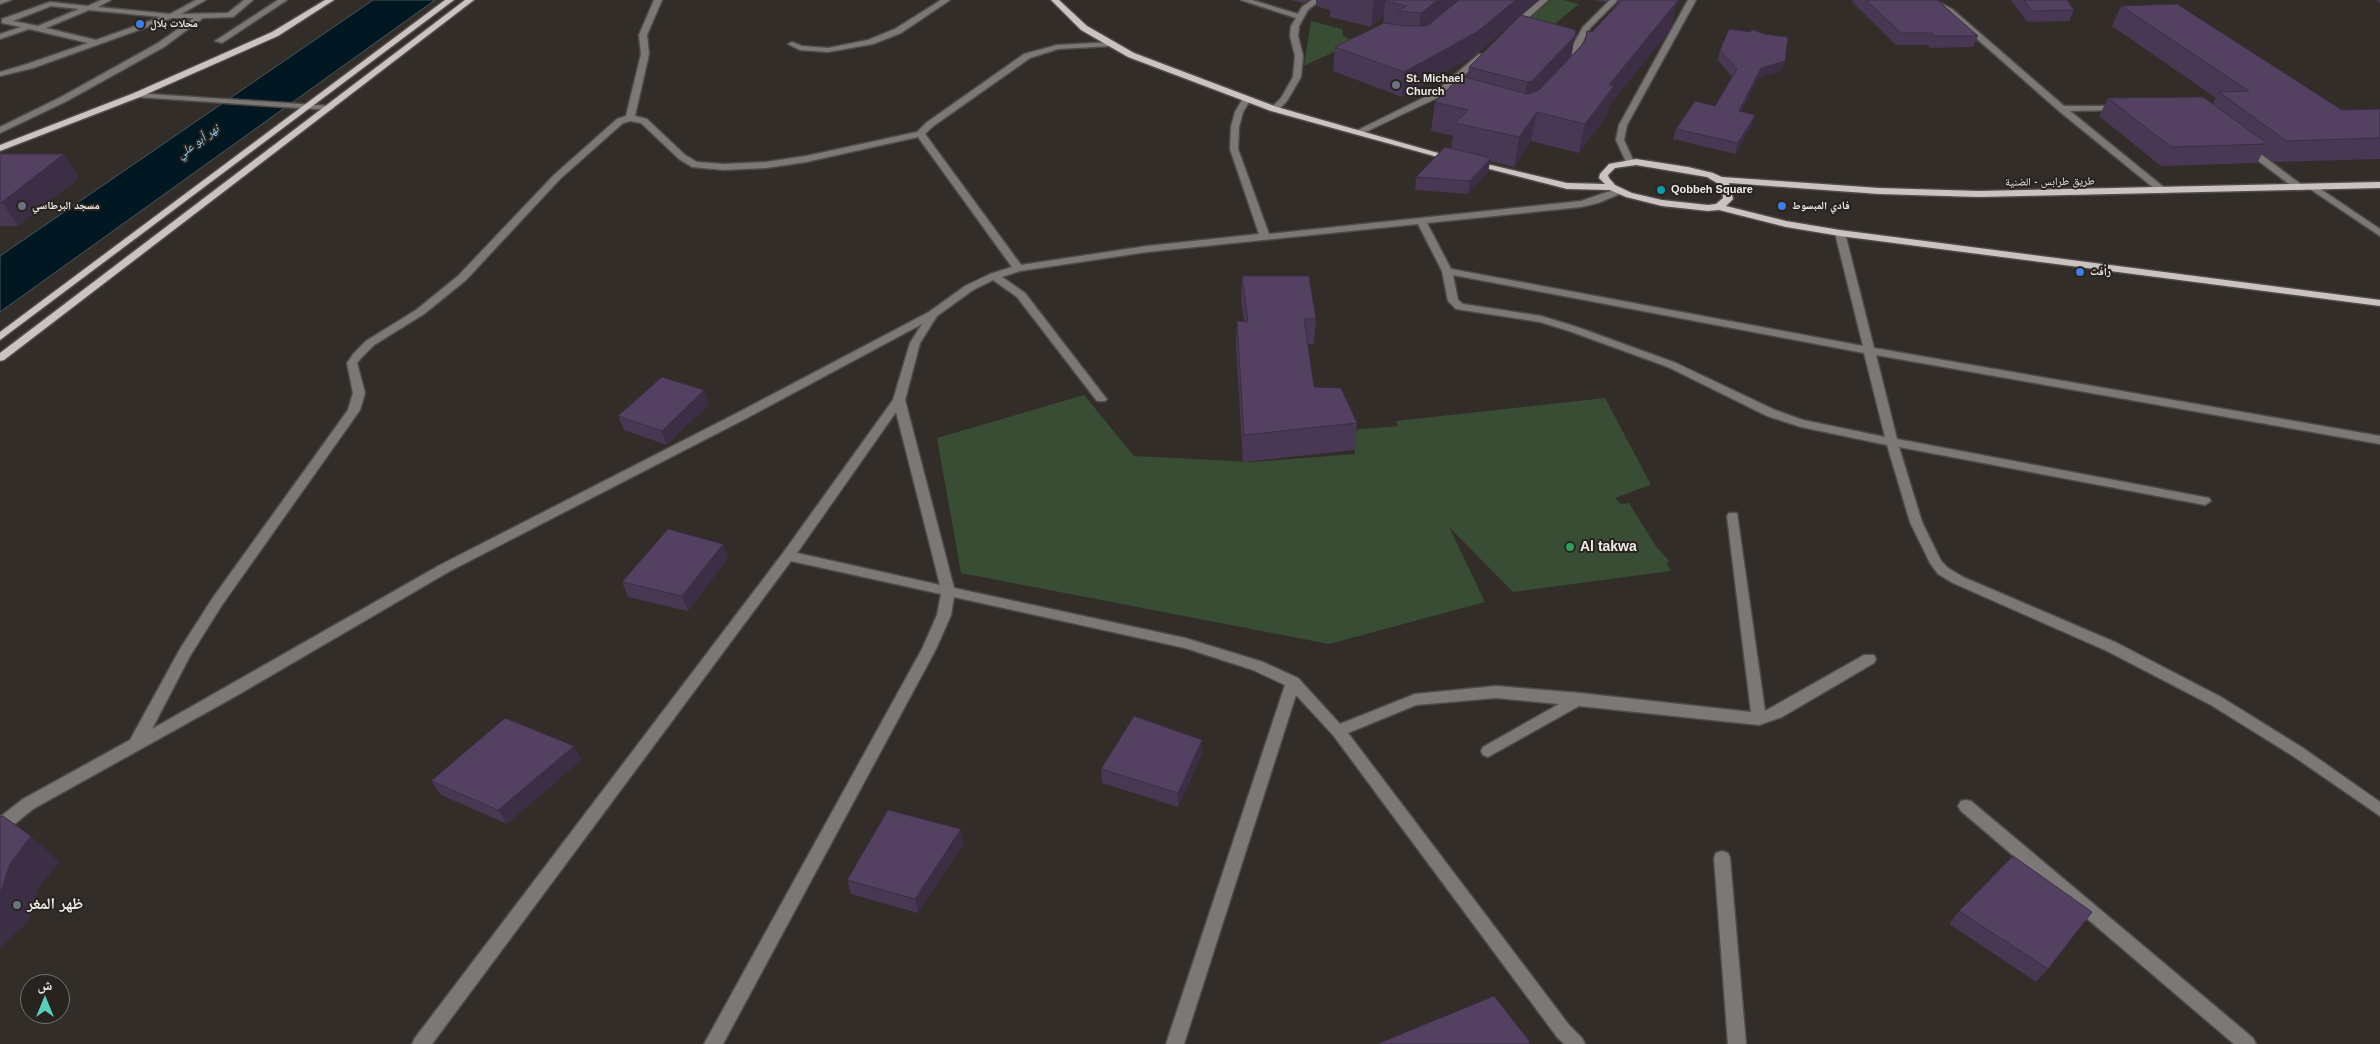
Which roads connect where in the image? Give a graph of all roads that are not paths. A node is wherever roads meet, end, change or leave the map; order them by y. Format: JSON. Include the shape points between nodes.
{"nodes":[{"id":1,"x":7,"y":0,"type":"edge"},
{"id":2,"x":107,"y":0,"type":"edge"},
{"id":3,"x":202,"y":0,"type":"edge"},
{"id":4,"x":249,"y":0,"type":"edge"},
{"id":5,"x":283,"y":0,"type":"edge"},
{"id":6,"x":330,"y":0,"type":"edge"},
{"id":7,"x":450,"y":0,"type":"edge"},
{"id":8,"x":470,"y":0,"type":"edge"},
{"id":9,"x":658,"y":0,"type":"edge"},
{"id":10,"x":946,"y":0,"type":"edge"},
{"id":11,"x":1055,"y":0,"type":"edge"},
{"id":12,"x":1245,"y":0,"type":"edge"},
{"id":13,"x":1316,"y":0,"type":"edge"},
{"id":14,"x":1544,"y":0,"type":"edge"},
{"id":15,"x":1614,"y":0,"type":"edge"},
{"id":16,"x":1692,"y":0,"type":"edge"},
{"id":17,"x":1929,"y":0,"type":"edge"},
{"id":18,"x":0,"y":2,"type":"edge"},
{"id":19,"x":87,"y":8,"type":"junction"},
{"id":20,"x":171,"y":16,"type":"junction"},
{"id":21,"x":201,"y":16,"type":"junction"},
{"id":22,"x":1299,"y":17,"type":"junction"},
{"id":23,"x":3,"y":21,"type":"edge"},
{"id":24,"x":28,"y":26,"type":"junction"},
{"id":25,"x":38,"y":29,"type":"junction"},
{"id":26,"x":1515,"y":36,"type":"edge"},
{"id":27,"x":0,"y":38,"type":"edge"},
{"id":28,"x":219,"y":41,"type":"dead end"},
{"id":29,"x":94,"y":42,"type":"junction"},
{"id":30,"x":792,"y":44,"type":"dead end"},
{"id":31,"x":1110,"y":44,"type":"junction"},
{"id":32,"x":1486,"y":52,"type":"edge"},
{"id":33,"x":1567,"y":54,"type":"edge"},
{"id":34,"x":1576,"y":57,"type":"junction"},
{"id":35,"x":1568,"y":73,"type":"edge"},
{"id":36,"x":0,"y":74,"type":"edge"},
{"id":37,"x":1438,"y":94,"type":"junction"},
{"id":38,"x":137,"y":95,"type":"junction"},
{"id":39,"x":1247,"y":99,"type":"junction"},
{"id":40,"x":1466,"y":103,"type":"edge"},
{"id":41,"x":309,"y":106,"type":"junction"},
{"id":42,"x":2130,"y":107,"type":"edge"},
{"id":43,"x":330,"y":108,"type":"junction"},
{"id":44,"x":1274,"y":109,"type":"junction"},
{"id":45,"x":2062,"y":109,"type":"junction"},
{"id":46,"x":630,"y":118,"type":"junction"},
{"id":47,"x":0,"y":130,"type":"edge"},
{"id":48,"x":1356,"y":133,"type":"junction"},
{"id":49,"x":920,"y":134,"type":"junction"},
{"id":50,"x":2238,"y":141,"type":"edge"},
{"id":51,"x":0,"y":148,"type":"edge"},
{"id":52,"x":1630,"y":162,"type":"junction"},
{"id":53,"x":1720,"y":180,"type":"junction"},
{"id":54,"x":2380,"y":184,"type":"edge"},
{"id":55,"x":2313,"y":187,"type":"junction"},
{"id":56,"x":2300,"y":188,"type":"junction"},
{"id":57,"x":1615,"y":189,"type":"junction"},
{"id":58,"x":2163,"y":191,"type":"junction"},
{"id":59,"x":1718,"y":208,"type":"junction"},
{"id":60,"x":1422,"y":222,"type":"junction"},
{"id":61,"x":1840,"y":233,"type":"junction"},
{"id":62,"x":2380,"y":233,"type":"edge"},
{"id":63,"x":1266,"y":237,"type":"junction"},
{"id":64,"x":1018,"y":268,"type":"junction"},
{"id":65,"x":1447,"y":271,"type":"junction"},
{"id":66,"x":994,"y":276,"type":"junction"},
{"id":67,"x":2380,"y":303,"type":"edge"},
{"id":68,"x":933,"y":314,"type":"junction"},
{"id":69,"x":0,"y":336,"type":"edge"},
{"id":70,"x":1869,"y":350,"type":"junction"},
{"id":71,"x":0,"y":358,"type":"edge"},
{"id":72,"x":1100,"y":399,"type":"dead end"},
{"id":73,"x":899,"y":400,"type":"junction"},
{"id":74,"x":2380,"y":440,"type":"edge"},
{"id":75,"x":1892,"y":442,"type":"junction"},
{"id":76,"x":2205,"y":501,"type":"dead end"},
{"id":77,"x":1733,"y":516,"type":"dead end"},
{"id":78,"x":788,"y":556,"type":"junction"},
{"id":79,"x":948,"y":591,"type":"junction"},
{"id":80,"x":1869,"y":658,"type":"dead end"},
{"id":81,"x":1293,"y":682,"type":"junction"},
{"id":82,"x":1580,"y":699,"type":"junction"},
{"id":83,"x":1759,"y":719,"type":"junction"},
{"id":84,"x":1338,"y":731,"type":"junction"},
{"id":85,"x":136,"y":744,"type":"junction"},
{"id":86,"x":1488,"y":751,"type":"dead end"},
{"id":87,"x":1966,"y":806,"type":"dead end"},
{"id":88,"x":2380,"y":810,"type":"edge"},
{"id":89,"x":0,"y":826,"type":"edge"},
{"id":90,"x":1722,"y":858,"type":"dead end"},
{"id":91,"x":1566,"y":1037,"type":"edge"},
{"id":92,"x":421,"y":1044,"type":"edge"},
{"id":93,"x":713,"y":1044,"type":"edge"},
{"id":94,"x":1176,"y":1044,"type":"edge"},
{"id":95,"x":1576,"y":1044,"type":"edge"},
{"id":96,"x":1737,"y":1044,"type":"edge"},
{"id":97,"x":2247,"y":1044,"type":"edge"}],
"edges":[{"from":1,"to":18,"type":"street"},
{"from":2,"to":19,"type":"street"},
{"from":3,"to":20,"type":"street"},
{"from":4,"to":21,"type":"street","via":[[230,15]]},
{"from":5,"to":28,"type":"street"},
{"from":6,"to":38,"type":"main road","via":[[275,34]]},
{"from":7,"to":41,"type":"main road"},
{"from":8,"to":43,"type":"main road"},
{"from":9,"to":46,"type":"street","via":[[644,35],[645,54]]},
{"from":10,"to":30,"type":"street","via":[[898,31],[870,42],[828,50],[800,48]]},
{"from":11,"to":31,"type":"main road","via":[[1084,28]]},
{"from":12,"to":22,"type":"street"},
{"from":13,"to":22,"type":"street"},
{"from":14,"to":26,"type":"street","via":[[1506,33]]},
{"from":15,"to":34,"type":"street","via":[[1587,27],[1577,45]]},
{"from":16,"to":52,"type":"street","via":[[1623,125],[1620,140]]},
{"from":17,"to":45,"type":"street","via":[[1970,28]]},
{"from":19,"to":20,"type":"street"},
{"from":19,"to":23,"type":"street","via":[[50,4]]},
{"from":19,"to":25,"type":"street"},
{"from":20,"to":21,"type":"street"},
{"from":20,"to":29,"type":"street"},
{"from":21,"to":47,"type":"street","via":[[161,45]]},
{"from":22,"to":44,"type":"street","via":[[1294,36],[1299,56],[1297,77]]},
{"from":23,"to":24,"type":"street"},
{"from":24,"to":25,"type":"street"},
{"from":24,"to":27,"type":"street"},
{"from":25,"to":29,"type":"street"},
{"from":29,"to":36,"type":"street"},
{"from":31,"to":39,"type":"main road"},
{"from":31,"to":49,"type":"street","via":[[1057,47],[1027,56]]},
{"from":32,"to":37,"type":"street"},
{"from":33,"to":34,"type":"street"},
{"from":34,"to":35,"type":"street","via":[[1575,66]]},
{"from":37,"to":40,"type":"street"},
{"from":37,"to":48,"type":"street"},
{"from":38,"to":41,"type":"street"},
{"from":38,"to":51,"type":"main road"},
{"from":39,"to":44,"type":"main road"},
{"from":39,"to":63,"type":"street","via":[[1235,127],[1234,149]]},
{"from":41,"to":43,"type":"street"},
{"from":41,"to":69,"type":"main road"},
{"from":42,"to":45,"type":"street"},
{"from":43,"to":71,"type":"main road"},
{"from":44,"to":48,"type":"main road"},
{"from":45,"to":58,"type":"street"},
{"from":46,"to":49,"type":"street","via":[[650,124],[669,146],[695,165],[724,167],[798,160]]},
{"from":46,"to":85,"type":"street","via":[[620,121],[556,177],[462,278],[420,312],[370,343],[358,355],[352,363],[359,393],[354,410],[217,602],[185,653]]},
{"from":48,"to":57,"type":"main road","via":[[1568,186]]},
{"from":49,"to":64,"type":"street"},
{"from":50,"to":56,"type":"street"},
{"from":52,"to":53,"type":"main road","name":"طريق طرابس - الضنية","via":[[1688,170]]},
{"from":52,"to":57,"type":"main road","via":[[1607,169],[1604,178]]},
{"from":53,"to":58,"type":"main road","name":"طريق طرابس - الضنية","via":[[1979,194]]},
{"from":53,"to":59,"type":"main road","via":[[1726,185],[1728,199]]},
{"from":54,"to":55,"type":"main road","name":"طريق طرابس - الضنية"},
{"from":55,"to":56,"type":"main road","name":"طريق طرابس - الضنية"},
{"from":55,"to":62,"type":"street"},
{"from":56,"to":58,"type":"main road","name":"طريق طرابس - الضنية"},
{"from":57,"to":59,"type":"main road","via":[[1662,203]]},
{"from":57,"to":60,"type":"street","via":[[1600,199],[1580,204]]},
{"from":59,"to":61,"type":"main road"},
{"from":60,"to":63,"type":"street"},
{"from":60,"to":65,"type":"street"},
{"from":61,"to":67,"type":"main road"},
{"from":61,"to":70,"type":"street"},
{"from":63,"to":64,"type":"street","via":[[1147,249]]},
{"from":64,"to":66,"type":"street"},
{"from":65,"to":70,"type":"street"},
{"from":65,"to":75,"type":"street","via":[[1453,301],[1460,307],[1541,319],[1574,329],[1672,365],[1793,421]]},
{"from":66,"to":68,"type":"street","via":[[968,288]]},
{"from":66,"to":72,"type":"street","via":[[1021,295]]},
{"from":68,"to":73,"type":"street","via":[[915,343]]},
{"from":68,"to":85,"type":"street","via":[[445,568]]},
{"from":70,"to":74,"type":"street"},
{"from":70,"to":75,"type":"street"},
{"from":73,"to":78,"type":"street"},
{"from":73,"to":79,"type":"street"},
{"from":75,"to":76,"type":"street"},
{"from":75,"to":88,"type":"street","via":[[1916,522],[1943,571],[2112,647],[2216,701],[2298,752]]},
{"from":77,"to":83,"type":"street"},
{"from":78,"to":79,"type":"street"},
{"from":78,"to":92,"type":"street"},
{"from":79,"to":81,"type":"street","via":[[1185,643],[1258,666]]},
{"from":79,"to":93,"type":"street","via":[[944,615],[929,649]]},
{"from":80,"to":83,"type":"street","via":[[1777,713]]},
{"from":81,"to":84,"type":"street"},
{"from":81,"to":94,"type":"street"},
{"from":82,"to":83,"type":"street"},
{"from":82,"to":84,"type":"street","via":[[1496,692],[1415,700]]},
{"from":82,"to":86,"type":"street"},
{"from":84,"to":91,"type":"street"},
{"from":85,"to":89,"type":"street","via":[[28,804]]},
{"from":87,"to":97,"type":"street"},
{"from":90,"to":96,"type":"street"},
{"from":91,"to":95,"type":"street"}]}
